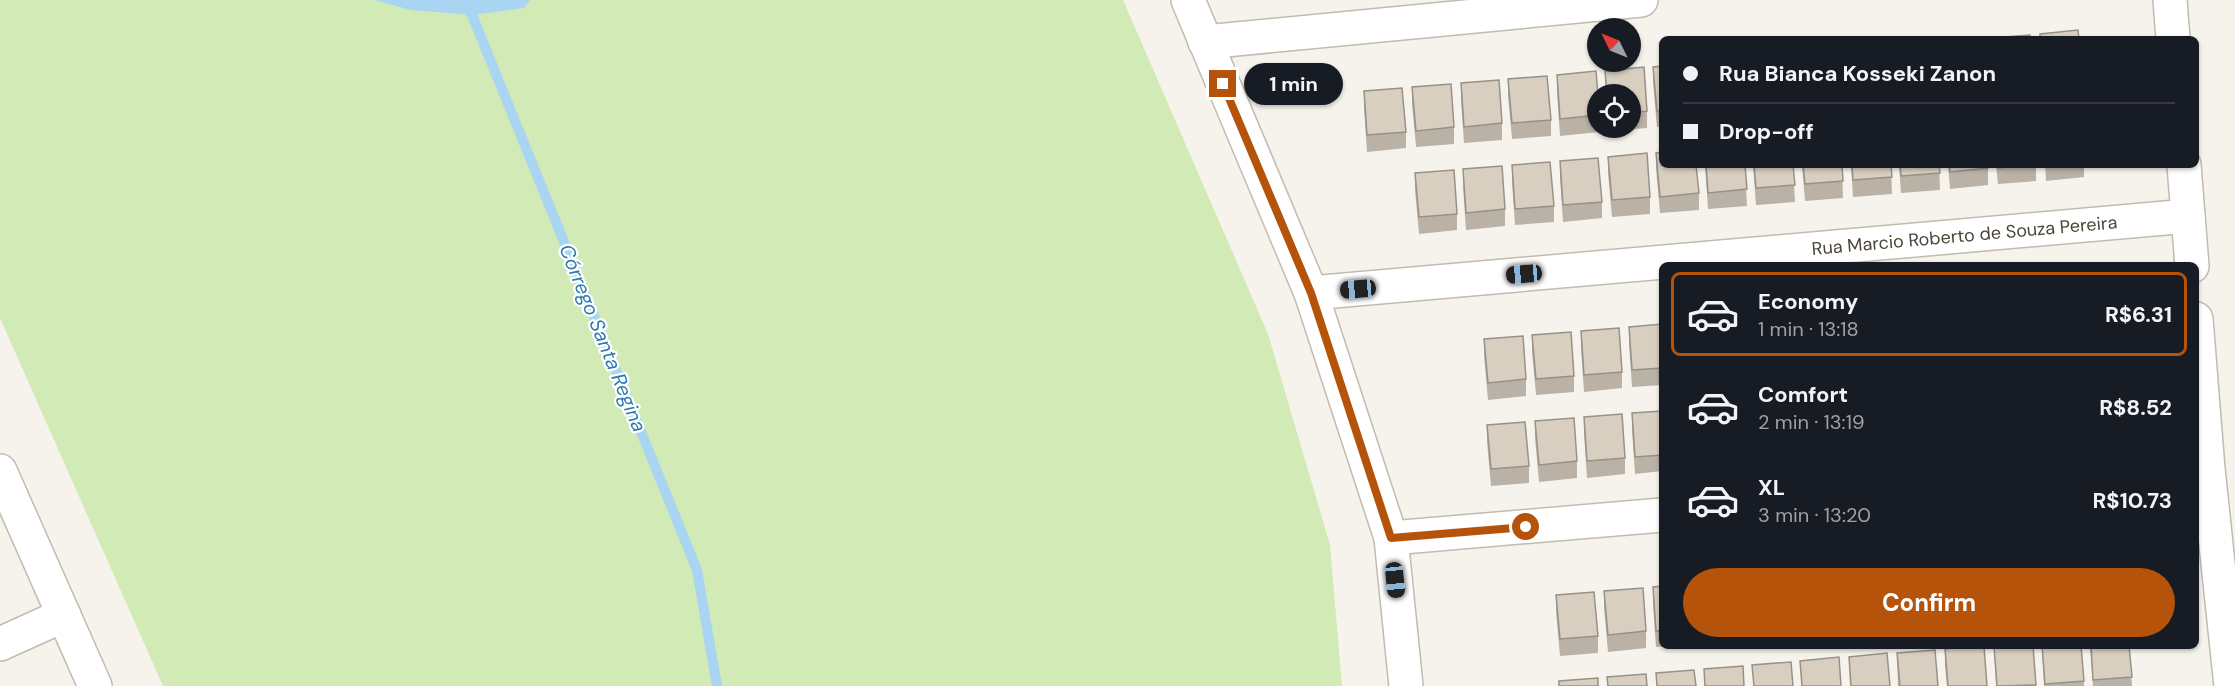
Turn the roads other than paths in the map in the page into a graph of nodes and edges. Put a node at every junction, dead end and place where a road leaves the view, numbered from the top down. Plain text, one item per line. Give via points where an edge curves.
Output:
1 (1188, 0) edge
2 (1641, 0) edge
3 (2170, 0) edge
4 (2173, 36) edge
5 (1205, 42) junction
6 (2184, 168) edge
7 (2188, 216) junction
8 (1659, 262) edge
9 (1664, 262) edge
10 (2192, 262) edge
11 (1311, 293) junction
12 (2199, 394) edge
13 (2202, 470) edge
14 (0, 471) edge
15 (1659, 515) edge
16 (1391, 538) junction
17 (64, 615) junction
18 (0, 644) edge
19 (95, 686) edge
20 (1406, 686) edge
21 (2231, 686) edge

1 - 5 street
2 - 5 street
3 - 4 street
5 - 11 street
6 - 7 street
7 - 9 street, Rua Marcio Roberto de Souza Pereira
7 - 10 street
8 - 11 street, Rua Marcio Roberto de Souza Pereira
11 - 16 street
12 - 13 street
13 - 21 street
14 - 17 street
15 - 16 street
16 - 20 street
17 - 18 street
17 - 19 street

